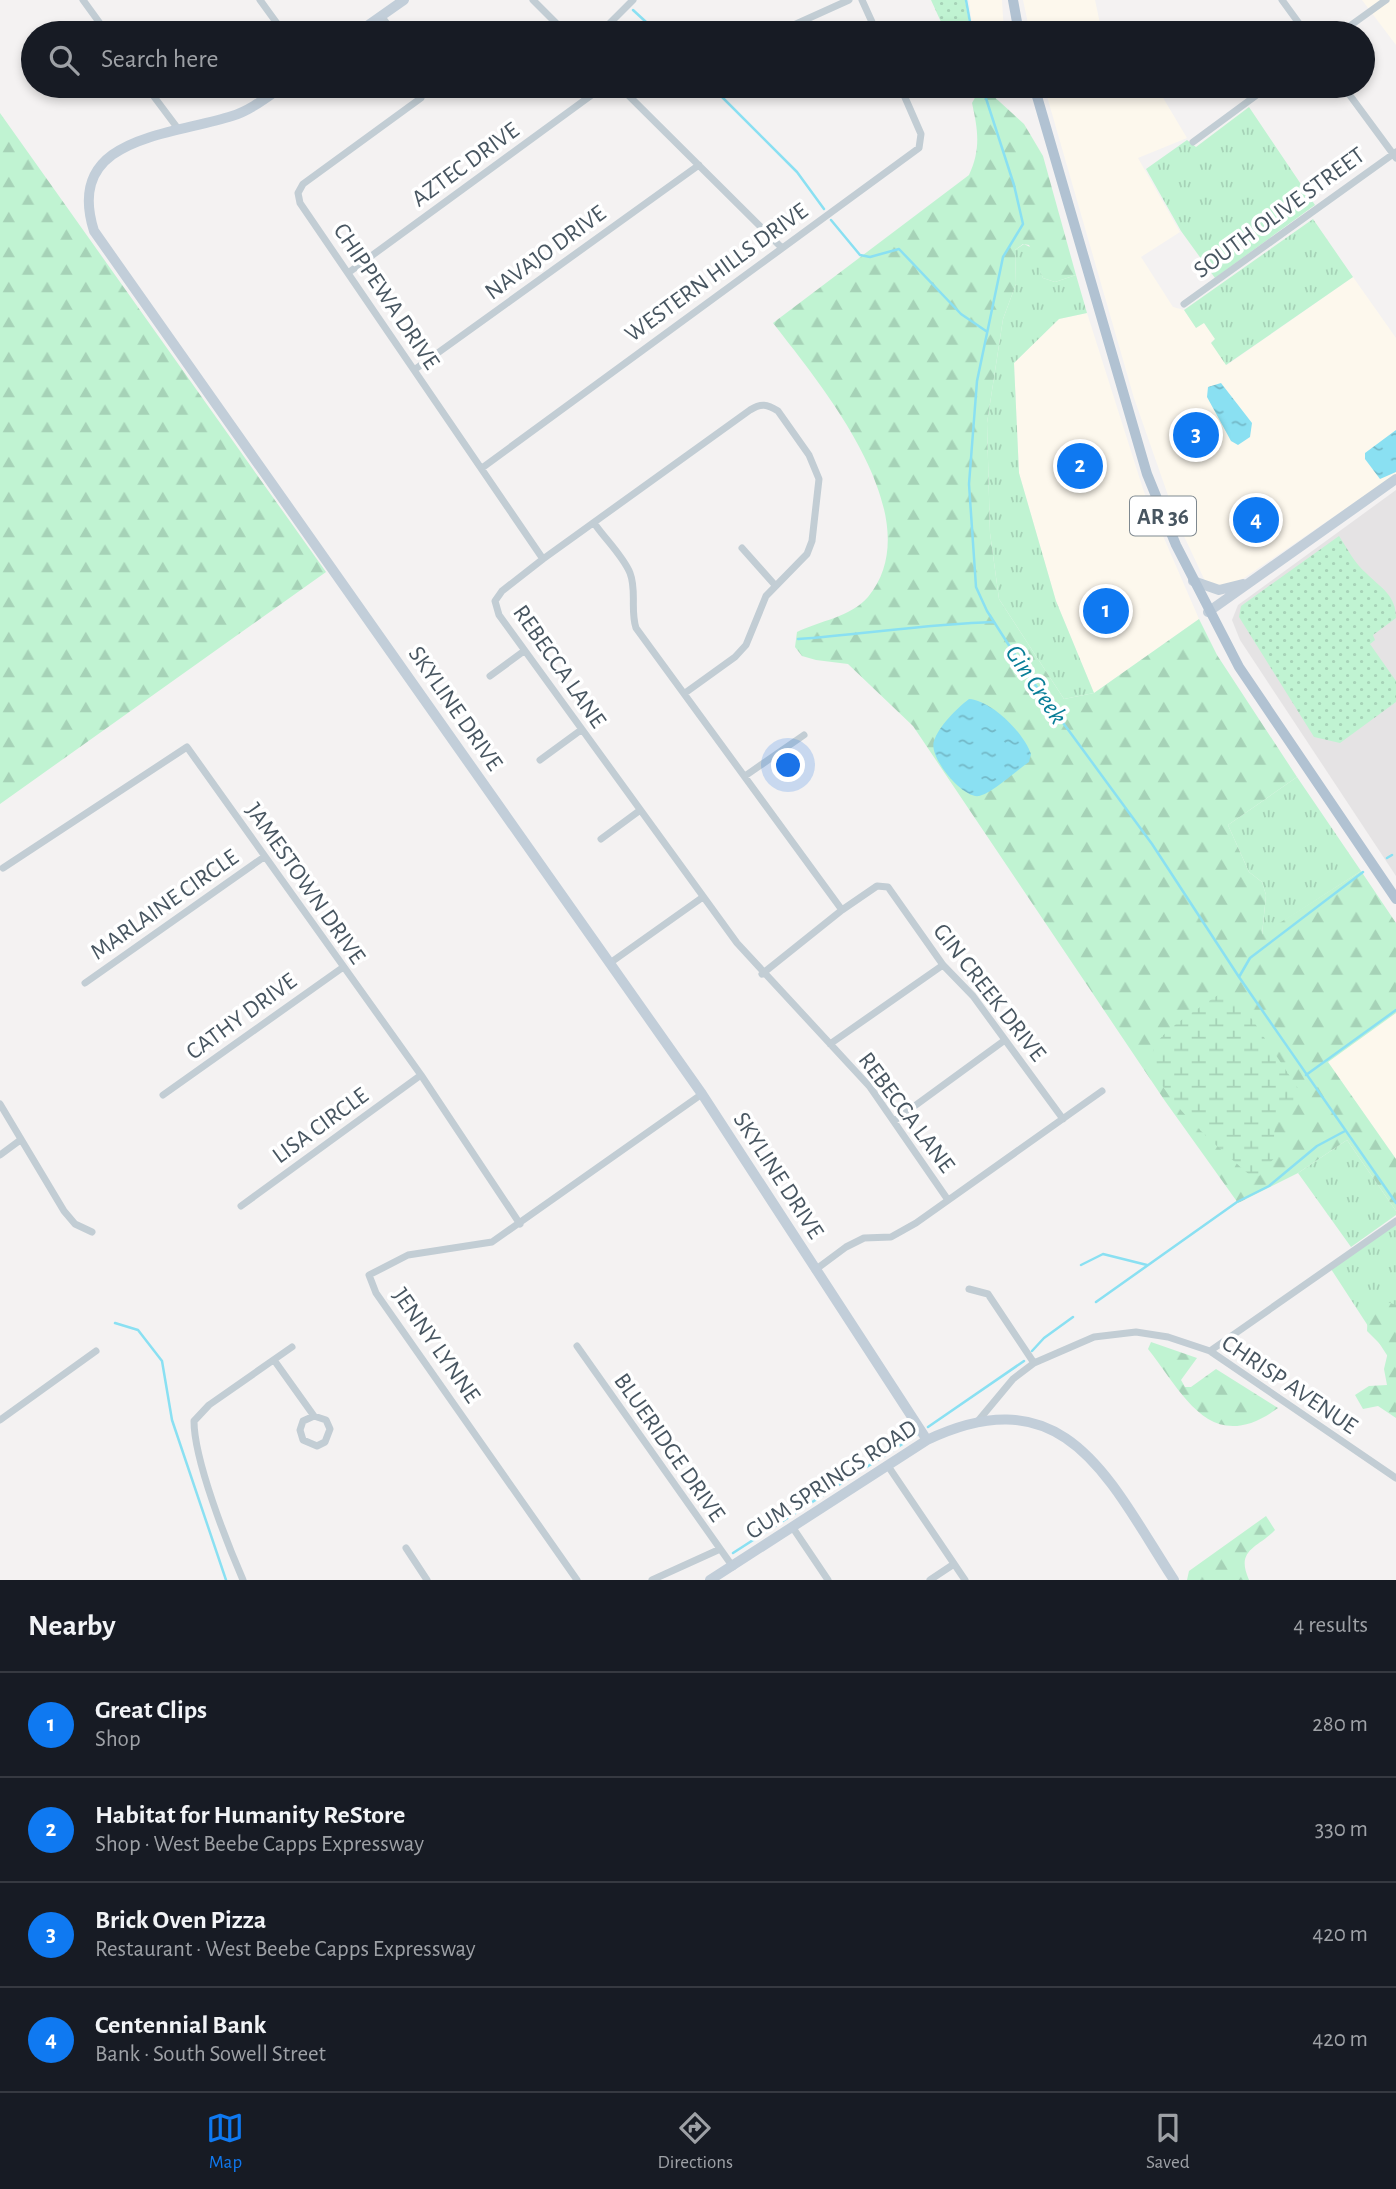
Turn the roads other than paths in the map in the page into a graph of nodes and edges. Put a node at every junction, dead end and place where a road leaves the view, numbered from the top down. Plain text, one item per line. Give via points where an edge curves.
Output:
1 (83, 0) edge
2 (260, 0) edge
3 (404, 0) edge
4 (533, 0) edge
5 (633, 0) edge
6 (849, 0) edge
7 (862, 0) edge
8 (1013, 0) edge
9 (1282, 0) edge
10 (1385, 0) edge
11 (390, 4) edge
12 (381, 16) junction
13 (98, 21) edge
14 (275, 21) edge
15 (374, 21) edge
16 (385, 21) edge
17 (554, 21) edge
18 (612, 21) edge
19 (803, 21) edge
20 (872, 21) edge
21 (1017, 21) edge
22 (1297, 21) edge
23 (1356, 21) edge
24 (155, 98) edge
25 (263, 98) edge
26 (421, 98) edge
27 (588, 98) edge
28 (631, 98) edge
29 (905, 98) edge
30 (1037, 98) edge
31 (1253, 98) edge
32 (1352, 98) edge
33 (179, 130) junction
34 (1193, 142) dead end
35 (1395, 155) edge
36 (699, 166) junction
37 (782, 248) junction
38 (348, 274) junction
39 (1184, 304) dead end
40 (414, 370) junction
41 (482, 468) junction
42 (1396, 480) edge
43 (594, 523) junction
44 (742, 548) dead end
45 (543, 559) junction
46 (1253, 580) junction
47 (1193, 581) junction
48 (774, 584) junction
49 (1208, 612) junction
50 (524, 651) junction
51 (490, 676) dead end
52 (685, 693) junction
53 (581, 730) junction
54 (804, 734) dead end
55 (540, 760) dead end
56 (745, 776) junction
57 (639, 811) junction
58 (601, 839) dead end
59 (264, 857) junction
60 (3, 868) dead end
61 (703, 897) junction
62 (1396, 899) edge
63 (842, 910) junction
64 (611, 963) junction
65 (943, 965) junction
66 (342, 968) junction
67 (762, 974) junction
68 (85, 983) dead end
69 (1005, 1040) junction
70 (830, 1044) junction
71 (421, 1075) junction
72 (1102, 1091) dead end
73 (702, 1094) junction
74 (163, 1095) dead end
75 (0, 1104) edge
76 (1063, 1119) junction
77 (894, 1121) junction
78 (19, 1142) junction
79 (0, 1155) edge
80 (948, 1200) junction
81 (241, 1206) dead end
82 (1396, 1221) edge
83 (520, 1224) junction
84 (92, 1231) dead end
85 (815, 1270) junction
86 (969, 1289) dead end
87 (577, 1346) dead end
88 (292, 1347) dead end
89 (96, 1351) dead end
90 (1210, 1351) junction
91 (274, 1360) junction
92 (1034, 1363) junction
93 (314, 1416) junction
94 (0, 1420) edge
95 (978, 1421) junction
96 (927, 1440) junction
97 (888, 1466) junction
98 (1396, 1478) edge
99 (793, 1528) junction
100 (406, 1548) dead end
101 (718, 1550) junction
102 (954, 1564) junction
103 (733, 1567) junction
104 (243, 1580) edge
105 (427, 1580) edge
106 (577, 1580) edge
107 (652, 1580) edge
108 (710, 1580) edge
109 (828, 1580) edge
110 (930, 1580) edge
111 (964, 1580) edge
112 (1174, 1580) edge

1 - 13 street
2 - 14 street
3 - 11 street
4 - 17 street
5 - 18 street
6 - 19 street
7 - 20 street
8 - 21 main road
9 - 22 street
10 - 23 street
11 - 12 street
12 - 15 street
12 - 16 street
24 - 33 street
25 - 33 street, SKYLINE DRIVE via 233,116
26 - 38 street, CHIPPEWA DRIVE via 303,184 298,193 300,203
27 - 38 street, AZTEC DRIVE
28 - 36 street
29 - 37 street, WESTERN HILLS DRIVE via 921,134 919,148
30 - 47 main road, AR 36 via 1147,474
31 - 34 street
32 - 35 street
33 - 64 street, SKYLINE DRIVE via 138,142 102,163 89,187 88,214 94,231
35 - 39 street, SOUTH OLIVE STREET
36 - 37 street
36 - 40 street, NAVAJO DRIVE
37 - 41 street, WESTERN HILLS DRIVE
38 - 40 street, CHIPPEWA DRIVE
40 - 41 street, CHIPPEWA DRIVE
41 - 45 street, CHIPPEWA DRIVE
42 - 46 street
43 - 45 street, REBECCA LANE
43 - 48 street, REBECCA LANE via 757,406 771,406 809,454 819,479 816,522 807,554
43 - 52 street via 630,572 636,628
44 - 48 street
45 - 50 street, REBECCA LANE via 495,601 499,615
46 - 47 street via 1219,590
46 - 49 street
47 - 49 main road, AR 36
48 - 52 street, REBECCA LANE via 746,645
49 - 62 main road, AR 36 via 1239,667
50 - 51 street
50 - 53 street, REBECCA LANE
52 - 56 street
53 - 55 street
53 - 57 street, REBECCA LANE
54 - 56 street
56 - 63 street
57 - 58 street
57 - 61 street, REBECCA LANE
59 - 60 street, JAMESTOWN DRIVE via 187,747
59 - 66 street, JAMESTOWN DRIVE
59 - 68 street, MARLAINE CIRCLE
61 - 64 street
61 - 67 street, REBECCA LANE
63 - 65 street, GIN CREEK DRIVE via 877,886 888,887
63 - 67 street
64 - 73 street, SKYLINE DRIVE
65 - 69 street, GIN CREEK DRIVE
65 - 70 street
66 - 71 street, JAMESTOWN DRIVE
66 - 74 street, CATHY DRIVE
67 - 70 street, REBECCA LANE
69 - 76 street, GIN CREEK DRIVE
69 - 77 street
70 - 77 street, REBECCA LANE
71 - 81 street, LISA CIRCLE
71 - 83 street, JAMESTOWN DRIVE
72 - 76 street
73 - 83 street, JENNY LYNNE
73 - 85 street, SKYLINE DRIVE
75 - 78 street
76 - 80 street
77 - 80 street, REBECCA LANE
78 - 79 street
78 - 84 street via 64,1211 75,1224
80 - 85 street via 891,1237 864,1238 845,1247
82 - 90 street
83 - 106 street, JENNY LYNNE via 492,1242 408,1255 369,1275 376,1293
85 - 96 street, SKYLINE DRIVE
86 - 92 street via 988,1294
87 - 101 street, BLUERIDGE DRIVE
88 - 91 street
89 - 94 street
90 - 92 street, CHRISP AVENUE via 1136,1332 1094,1337
90 - 98 street, CHRISP AVENUE
91 - 93 street
91 - 104 street via 209,1405 194,1421 221,1522
92 - 95 street, CHRISP AVENUE via 1013,1379
93 - 93 street via 303,1421 300,1430 303,1440 317,1446 325,1442 330,1429 326,1420
95 - 96 street, GUM SPRINGS ROAD
95 - 112 street, GUM SPRINGS ROAD via 999,1418 1034,1423 1080,1448 1105,1474
96 - 97 street, GUM SPRINGS ROAD
97 - 99 street, GUM SPRINGS ROAD
97 - 102 street
99 - 103 street, GUM SPRINGS ROAD
99 - 109 street
100 - 105 street
101 - 103 street, BLUERIDGE DRIVE
101 - 107 street
102 - 110 street
102 - 111 street
103 - 108 street, GUM SPRINGS ROAD

